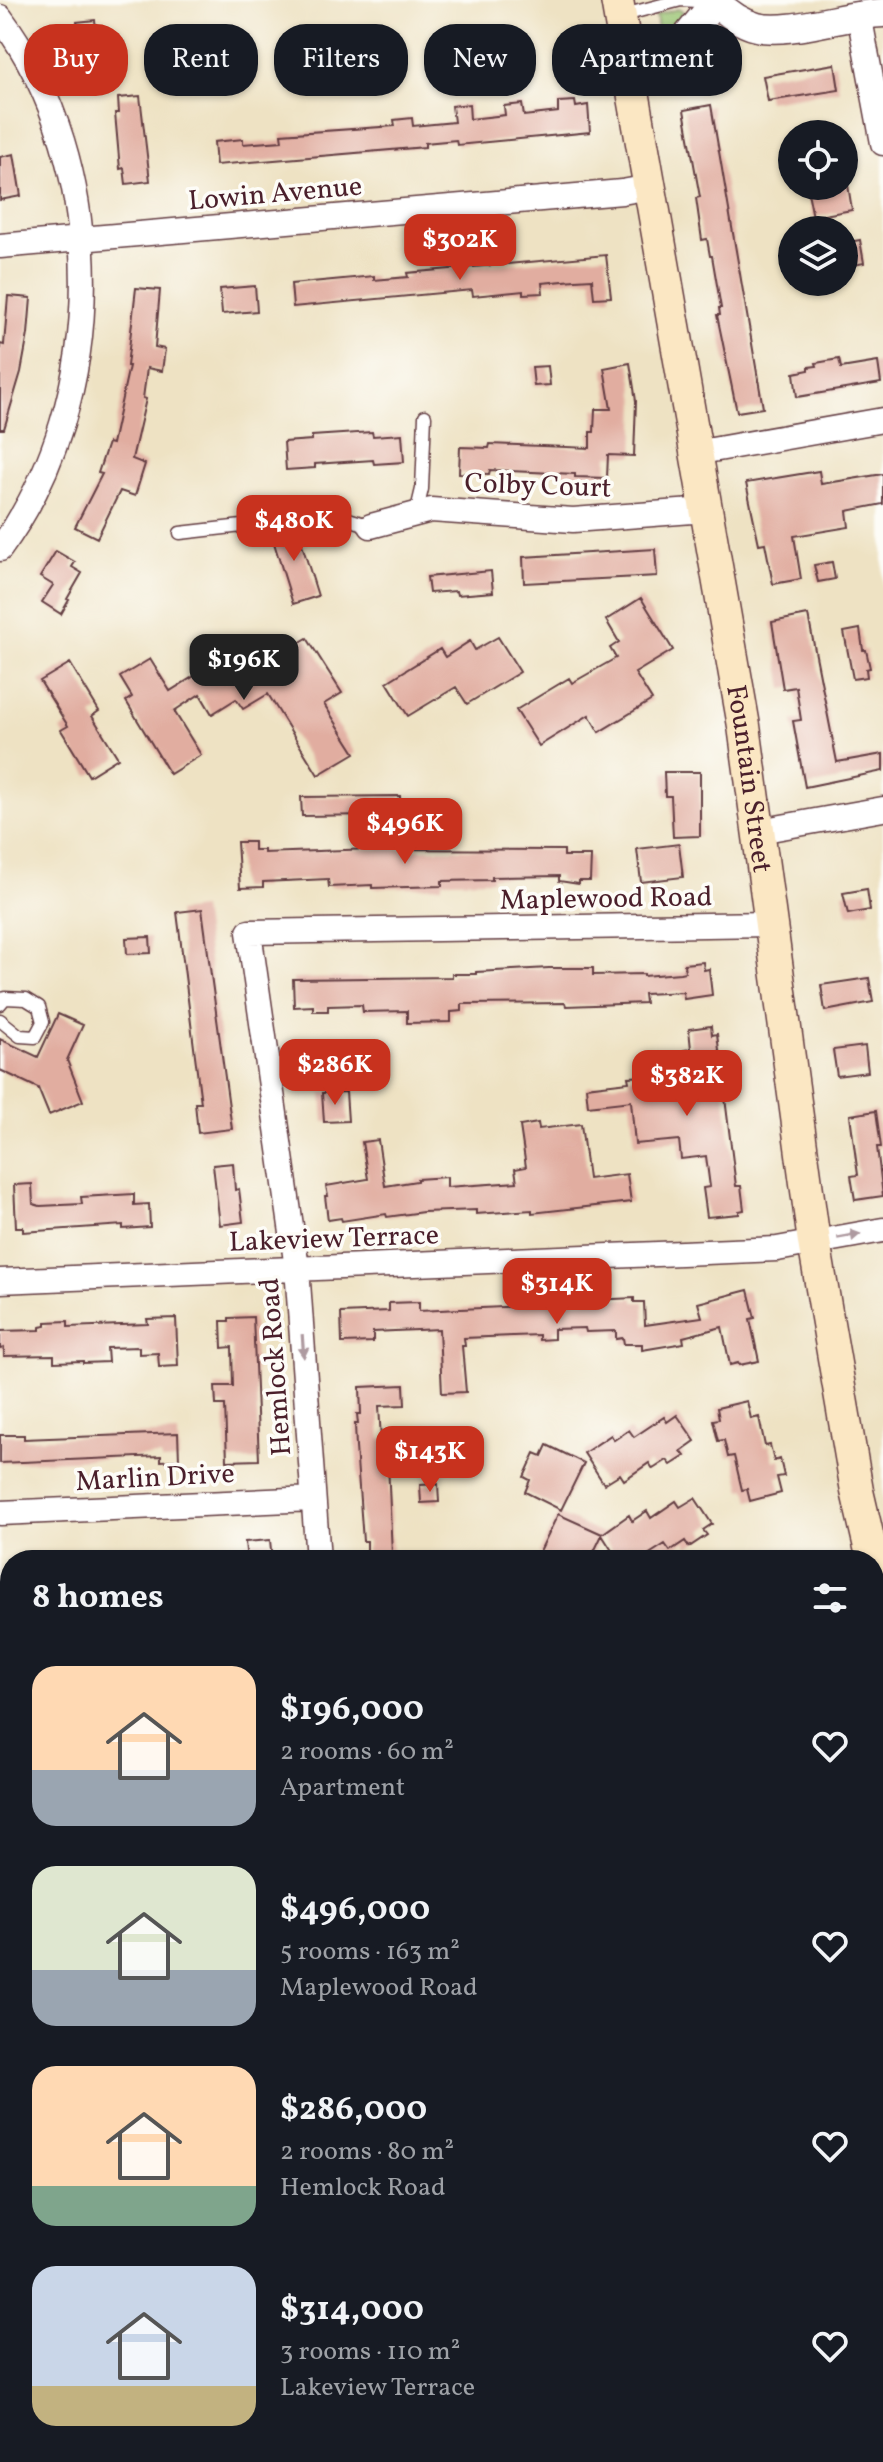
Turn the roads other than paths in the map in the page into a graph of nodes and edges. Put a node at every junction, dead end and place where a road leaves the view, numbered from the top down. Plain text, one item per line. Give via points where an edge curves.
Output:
1 (715, 1) edge
2 (619, 8) edge
3 (871, 14) edge
4 (0, 17) edge
5 (697, 24) edge
6 (634, 96) edge
7 (883, 143) edge
8 (650, 187) junction
9 (81, 240) junction
10 (0, 246) edge
11 (425, 416) dead end
12 (883, 420) edge
13 (695, 453) junction
14 (706, 510) junction
15 (416, 514) junction
16 (371, 526) joint
17 (180, 533) dead end
18 (0, 549) edge
19 (883, 809) edge
20 (759, 831) junction
21 (771, 924) junction
22 (249, 932) joint
23 (0, 1004) edge
24 (0, 1020) edge
25 (883, 1230) edge
26 (814, 1242) junction
27 (297, 1268) junction
28 (0, 1281) edge
29 (313, 1499) junction
30 (0, 1513) edge
31 (317, 1550) edge
32 (871, 1550) edge

1 - 2 lane
1 - 3 street via 762,28
1 - 5 street
3 - 7 street
4 - 9 street via 55,117 67,152
6 - 8 main road, Fountain Street
8 - 9 street, Lowin Avenue
8 - 13 main road, Fountain Street
9 - 10 street, Lowin Avenue
9 - 18 street via 79,341 63,418 48,464
11 - 15 lane
12 - 13 street
13 - 14 main road, Fountain Street
14 - 15 street, Colby Court via 573,520 431,510
14 - 20 main road, Fountain Street
15 - 16 street, Colby Court
16 - 17 lane via 319,510
19 - 20 street
20 - 21 main road, Fountain Street
21 - 22 street, Maplewood Road
21 - 26 main road, Fountain Street
22 - 27 street, Hemlock Road
23 - 24 lane via 5,998 26,999 39,1007 43,1022 35,1037 20,1036
26 -> 25 street, Lakeview Terrace
26 - 27 street, Lakeview Terrace via 777,1249
26 - 32 main road, Fountain Street
27 - 28 street, Lakeview Terrace
27 -> 29 street, Hemlock Road
29 - 30 street, Marlin Drive
29 - 31 street, Hemlock Road

